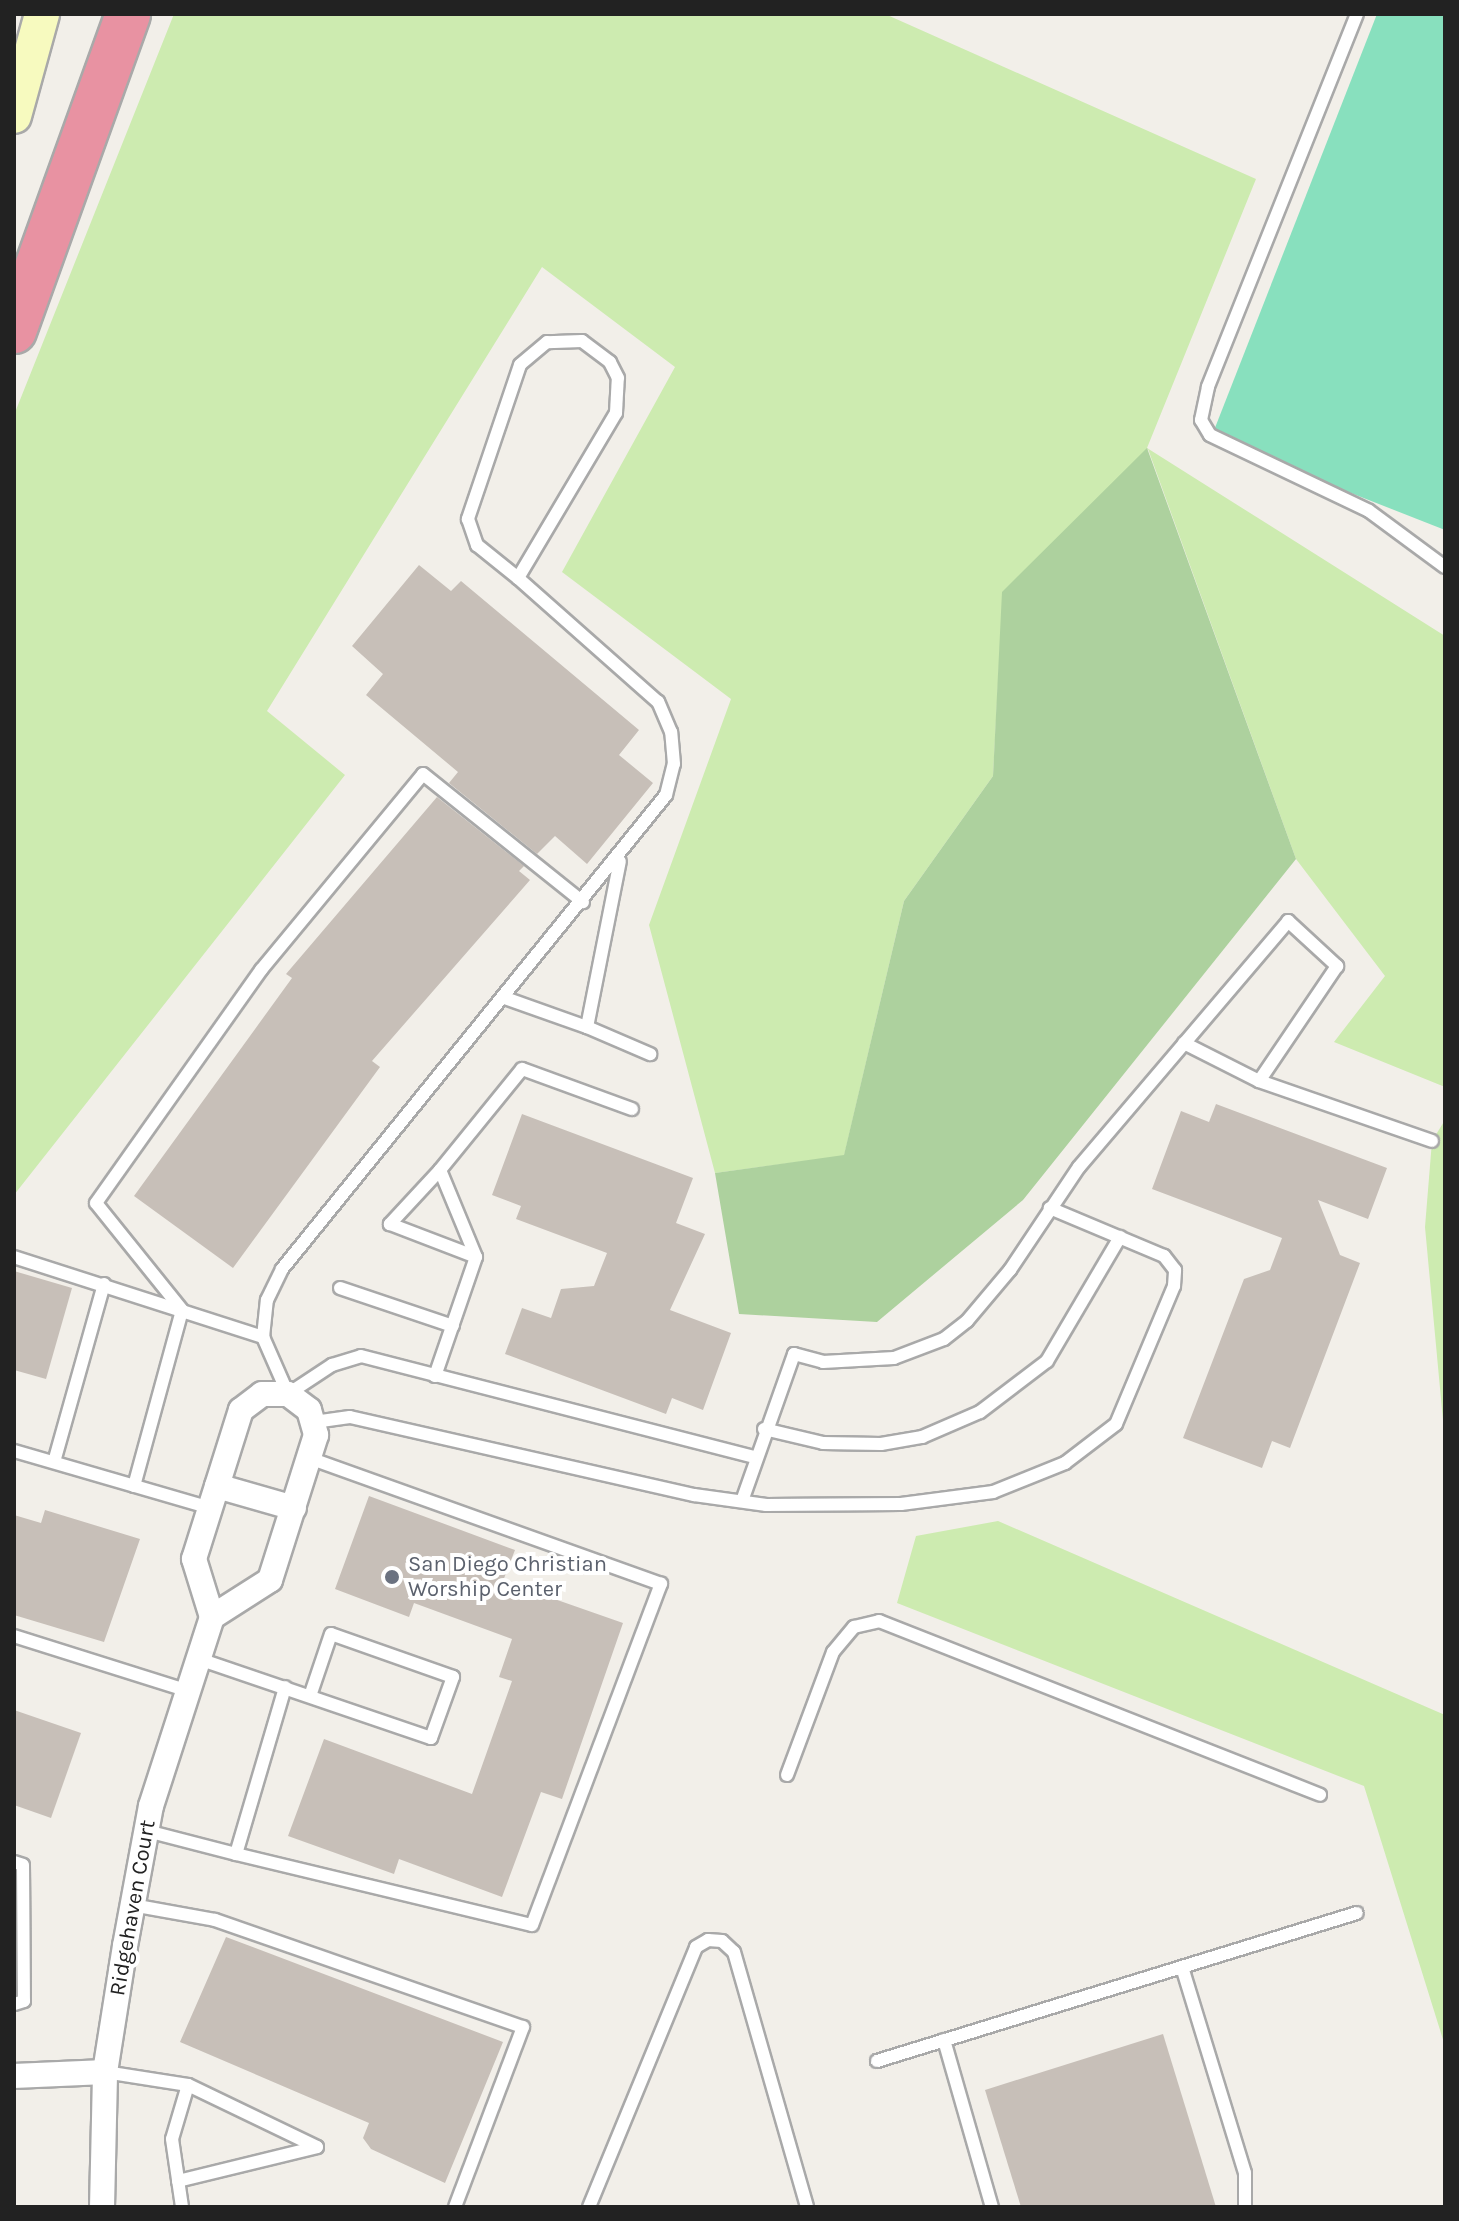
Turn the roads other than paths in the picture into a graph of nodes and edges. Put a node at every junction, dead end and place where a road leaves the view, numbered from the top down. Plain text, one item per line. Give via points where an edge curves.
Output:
1 (42, 14) edge
2 (128, 14) edge
3 (1357, 14) edge
4 (14, 116) edge
5 (14, 331) edge
6 (1445, 567) edge
7 (518, 578) junction
8 (620, 859) junction
9 (583, 902) junction
10 (505, 998) junction
11 (587, 1027) junction
12 (1184, 1043) junction
13 (650, 1054) dead end
14 (1259, 1081) junction
15 (632, 1109) dead end
16 (1432, 1141) dead end
17 (440, 1170) junction
18 (1050, 1208) junction
19 (1120, 1237) junction
20 (14, 1257) edge
21 (476, 1257) junction
22 (104, 1284) junction
23 (340, 1288) dead end
24 (182, 1310) junction
25 (453, 1326) junction
26 (263, 1337) junction
27 (435, 1376) junction
28 (288, 1394) junction
29 (314, 1422) junction
30 (764, 1429) junction
31 (14, 1451) edge
32 (753, 1457) junction
33 (309, 1458) junction
34 (54, 1462) junction
35 (134, 1486) junction
36 (213, 1497) junction
37 (742, 1501) junction
38 (294, 1508) junction
39 (212, 1617) junction
40 (14, 1636) edge
41 (199, 1659) junction
42 (285, 1687) junction
43 (188, 1691) junction
44 (310, 1696) junction
45 (787, 1775) dead end
46 (1320, 1795) dead end
47 (147, 1831) junction
48 (236, 1854) junction
49 (14, 1862) edge
50 (132, 1905) junction
51 (1357, 1913) dead end
52 (1182, 1967) junction
53 (14, 2004) edge
54 (944, 2040) junction
55 (877, 2061) dead end
56 (105, 2072) junction
57 (14, 2076) edge
58 (188, 2085) junction
59 (178, 2181) junction
60 (102, 2207) edge
61 (182, 2207) edge
62 (455, 2207) edge
63 (589, 2207) edge
64 (807, 2207) edge
65 (992, 2207) edge
66 (1245, 2207) edge

1 - 4 main road
2 - 5 highway
3 - 6 lane via 1208,387 1201,420 1210,435 1369,511
7 - 7 lane via 616,413 618,378 604,355 582,341 547,342 520,365 468,519 477,545
7 - 8 lane via 658,702 671,732 674,764 666,795
8 - 9 lane
8 - 11 lane
9 - 10 lane
9 - 24 lane via 423,774 261,970 96,1203
10 - 11 lane
10 - 26 lane via 282,1269 267,1300
11 - 13 lane
12 - 14 lane
12 - 14 lane via 1288,921 1337,966
12 - 18 lane
14 - 16 lane
15 - 17 lane via 522,1069
17 - 21 lane
17 - 21 lane via 390,1224
18 - 19 lane
18 - 30 lane via 990,1296 944,1339 872,1362 823,1362 794,1354
19 - 30 lane via 1047,1361 980,1412 922,1437 881,1444 823,1443
19 - 37 lane via 1164,1256 1175,1270 1174,1286 1128,1404 1090,1448 1031,1480 993,1492 859,1506
20 - 22 lane
21 - 25 lane
22 - 24 lane
22 - 34 lane
23 - 25 lane
24 - 26 lane
24 - 35 lane
25 - 27 lane
26 - 28 lane
27 - 28 lane via 361,1356 332,1365
27 - 32 lane
28 - 29 street
28 - 36 street via 262,1394 241,1410
29 - 33 street
29 - 37 lane via 350,1417
30 - 32 lane
31 - 34 lane
32 - 37 lane
33 - 38 street
33 - 48 lane via 661,1584 532,1925
34 - 35 lane
35 - 36 lane
36 - 38 street
36 - 39 street via 194,1559
38 - 39 street via 270,1580
39 - 41 street, Ridgehaven Court
40 - 43 lane
41 - 42 lane
41 - 43 street, Ridgehaven Court
42 - 44 lane
42 - 48 lane
43 - 47 street, Ridgehaven Court
44 - 44 lane via 431,1738 453,1677 331,1634
45 - 46 lane via 833,1652 854,1627 879,1621
47 - 48 lane
47 - 50 street, Ridgehaven Court
49 - 53 lane via 23,1865 24,2001
50 - 56 street, Ridgehaven Court
50 - 62 lane via 215,1920 523,2027
51 - 52 lane
52 - 54 lane
52 - 66 lane via 1245,2173
54 - 55 lane
54 - 65 lane
56 - 57 street
56 - 58 lane
56 - 60 street, Ridgehaven Court
58 - 59 lane via 172,2139
58 - 59 lane via 317,2147
59 - 61 lane
63 - 64 lane via 696,1947 708,1940 722,1941 734,1952

